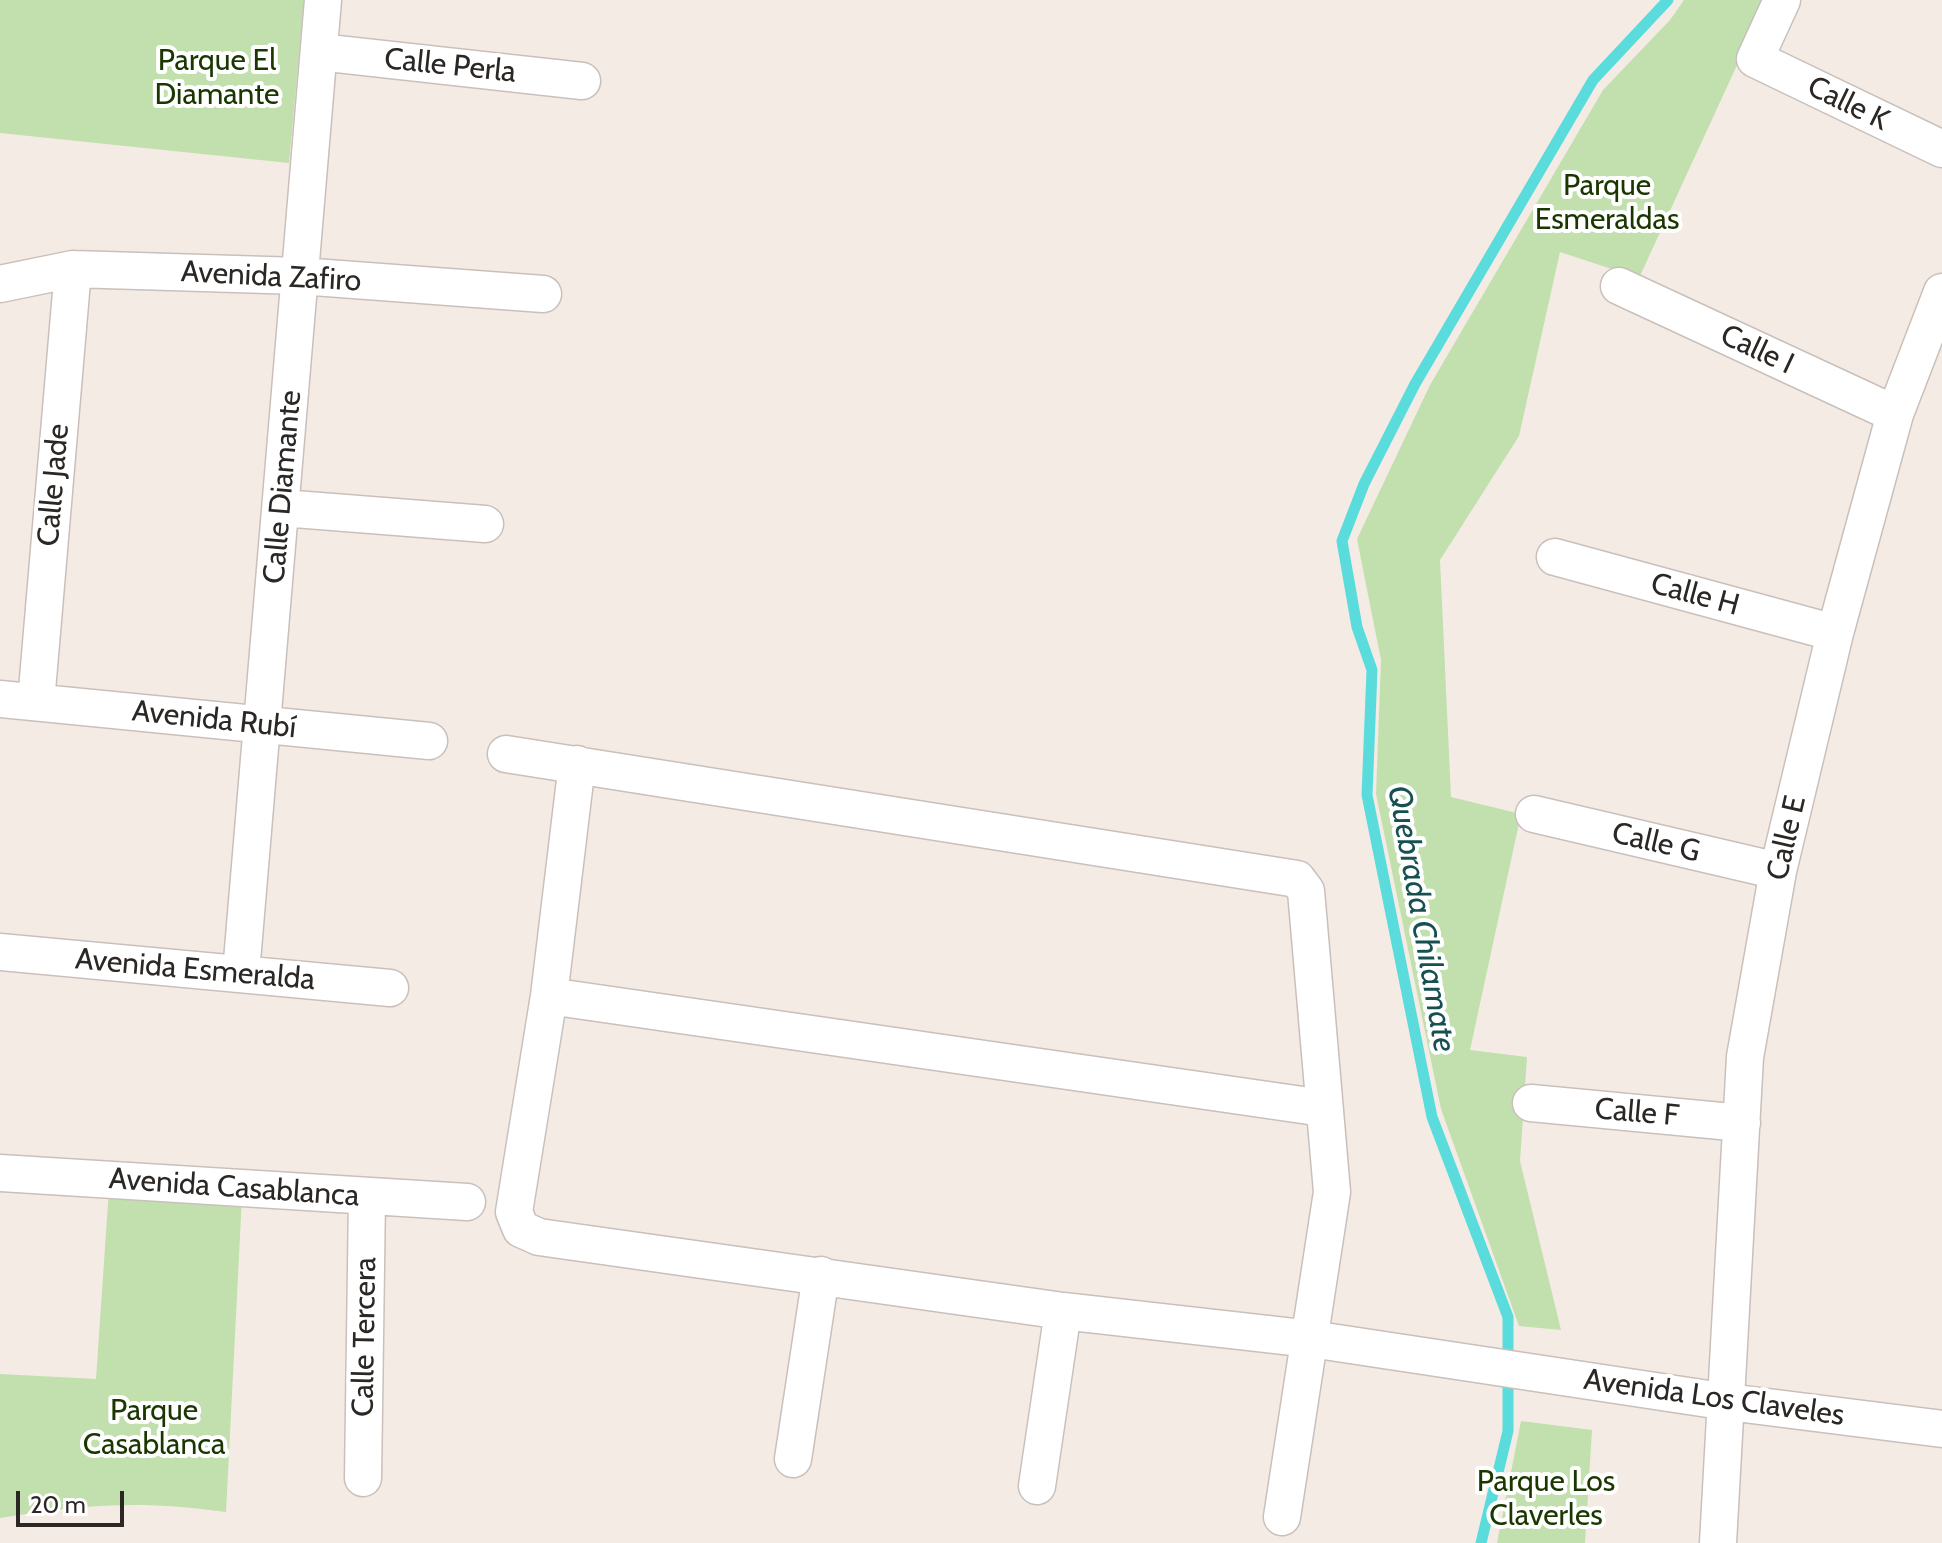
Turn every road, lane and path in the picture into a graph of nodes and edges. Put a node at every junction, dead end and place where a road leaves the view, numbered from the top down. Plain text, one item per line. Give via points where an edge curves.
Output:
1 (323, 0) edge
2 (1782, 0) edge
3 (319, 52) junction
4 (582, 81) dead end
5 (1942, 149) edge
6 (73, 269) junction
7 (300, 276) junction
8 (0, 284) edge
9 (1619, 286) dead end
10 (1942, 292) edge
11 (543, 294) dead end
12 (1895, 414) junction
13 (282, 508) junction
14 (485, 524) dead end
15 (1555, 557) dead end
16 (1835, 633) junction
17 (0, 699) edge
18 (36, 702) junction
19 (262, 725) junction
20 (429, 741) dead end
21 (506, 754) dead end
22 (577, 764) junction
23 (1534, 814) dead end
24 (1778, 871) junction
25 (0, 952) edge
26 (241, 973) junction
27 (390, 988) dead end
28 (549, 996) junction
29 (1531, 1103) dead end
30 (1323, 1108) junction
31 (1742, 1123) junction
32 (0, 1173) edge
33 (367, 1196) junction
34 (467, 1202) dead end
35 (821, 1275) junction
36 (1063, 1311) junction
37 (1311, 1339) junction
38 (1728, 1402) junction
39 (1942, 1429) edge
40 (793, 1459) dead end
41 (363, 1478) dead end
42 (1037, 1486) dead end
43 (1282, 1517) dead end
44 (1718, 1543) edge

1 - 3 street, Calle Diamante
2 - 5 street, Calle K via 1755,59
3 - 4 street, Calle Perla
3 - 7 street, Calle Diamante
6 - 7 street, Avenida Zafiro
6 - 8 street, Avenida Zafiro
6 - 18 street, Calle Jade
7 - 11 street, Avenida Zafiro
7 - 13 street, Calle Diamante
9 - 12 street, Calle I
10 - 12 street, Calle E
12 - 16 street, Calle E
13 - 14 street
13 - 19 street, Calle Diamante
15 - 16 street, Calle H
16 - 24 street, Calle E
17 - 18 street, Avenida Rubí
18 - 19 street, Avenida Rubí
19 - 20 street, Avenida Rubí
19 - 26 street, Calle Diamante
21 - 22 street
22 - 28 street
22 - 30 street via 1297,879 1306,891
23 - 24 street, Calle G
24 - 31 street, Calle E via 1745,1057
25 - 26 street, Avenida Esmeralda
26 - 27 street, Avenida Esmeralda
28 - 30 street
28 - 35 street, Avenida Los Claveles via 514,1212 521,1229 539,1237
29 - 31 street, Calle F
30 - 37 street via 1332,1192
31 - 38 street, Calle E
32 - 33 street, Avenida Casablanca
33 - 34 street, Avenida Casablanca
33 - 41 street, Calle Tercera
35 - 36 street, Avenida Los Claveles
35 - 40 street
36 - 37 street, Avenida Los Claveles
36 - 42 street
37 - 38 street, Avenida Los Claveles
37 - 43 street
38 - 39 street, Avenida Los Claveles
38 - 44 street, Calle E

